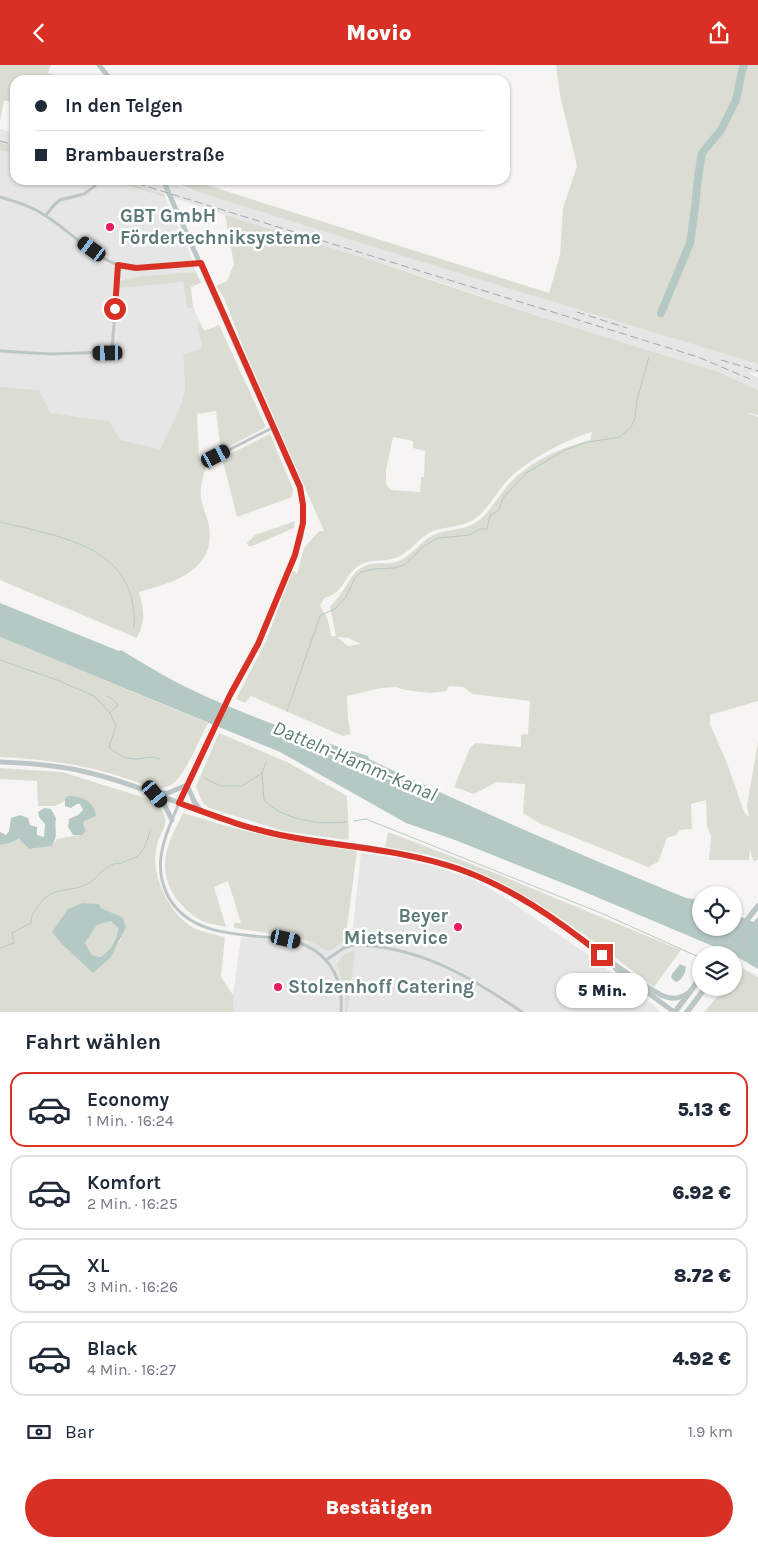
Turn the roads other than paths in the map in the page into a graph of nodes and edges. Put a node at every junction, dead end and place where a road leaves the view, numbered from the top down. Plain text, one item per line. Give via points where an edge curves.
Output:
1 (165, 185) edge
2 (95, 186) dead end
3 (0, 197) edge
4 (46, 215) junction
5 (201, 263) junction
6 (118, 265) junction
7 (0, 351) edge
8 (273, 427) junction
9 (209, 468) dead end
10 (0, 762) edge
11 (187, 785) junction
12 (155, 794) junction
13 (179, 803) junction
14 (201, 811) junction
15 (172, 821) junction
16 (758, 907) edge
17 (758, 921) edge
18 (725, 946) edge
19 (737, 946) edge
20 (326, 960) junction
21 (612, 963) junction
22 (692, 989) edge
23 (690, 992) junction
24 (696, 996) edge
25 (668, 999) junction
26 (680, 1011) edge
27 (340, 1012) edge
28 (522, 1012) edge

1 - 5 main road
2 - 4 street via 84,194 60,201
3 - 4 street
4 - 6 street
5 - 6 street via 136,268
5 - 8 main road
6 - 7 street via 110,351 52,354
8 - 9 street via 216,456
8 - 11 main road via 301,491 302,530 258,644
10 - 12 main road via 81,771
11 - 12 main road via 168,793
11 - 13 main road
11 - 14 main road
12 - 13 main road
12 - 15 main road
13 - 14 main road
13 - 15 street
14 - 21 main road via 280,835 403,854 460,869 534,905
15 - 20 street via 161,857 160,873 167,895 183,915 215,930 298,942 314,949
16 - 18 main road
17 - 19 main road
20 - 27 street via 338,981
20 - 28 street via 352,945 423,957 456,971
21 - 25 main road
21 - 26 main road via 616,969
22 - 23 main road
23 - 25 main road
23 - 26 main road
24 - 26 main road
25 - 26 main road

